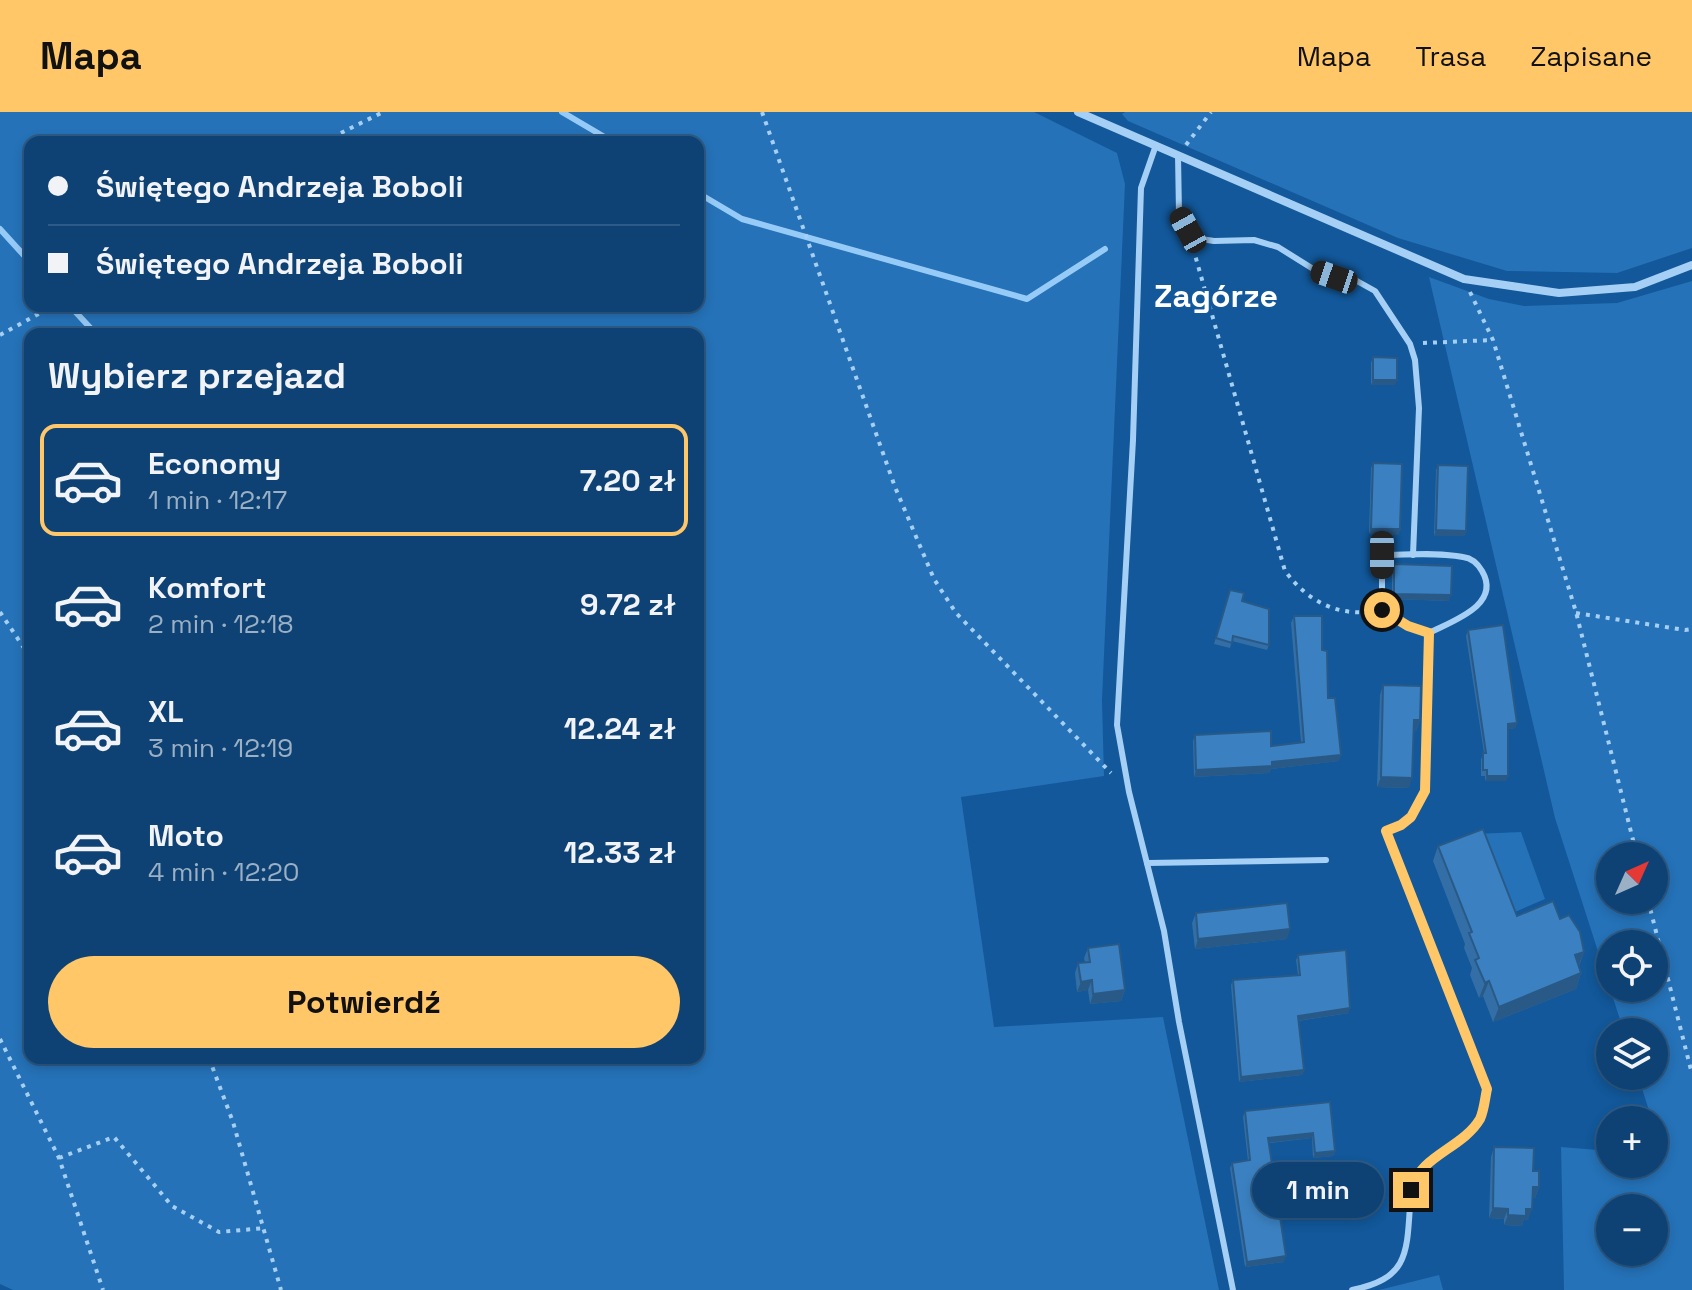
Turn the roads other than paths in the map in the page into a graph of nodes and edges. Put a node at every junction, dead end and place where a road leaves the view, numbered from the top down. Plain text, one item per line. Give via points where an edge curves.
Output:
1 (1078, 112) edge
2 (1156, 145) junction
3 (1178, 155) junction
4 (1692, 265) edge
5 (1413, 555) junction
6 (1429, 633) junction
7 (1326, 860) dead end
8 (1147, 863) junction
9 (1233, 1290) edge
10 (1352, 1290) edge

1 - 2 street
2 - 3 street
2 - 8 lane via 1141,188 1117,725
3 - 4 street via 1464,279 1559,293 1635,287
3 - 5 lane via 1179,214 1188,230 1201,239 1254,240 1278,247 1318,272 1357,281 1375,291 1410,344 1419,408
5 - 6 lane via 1382,555 1382,610
5 - 6 lane via 1465,557 1480,567 1486,584 1483,599 1472,611
6 - 10 lane via 1425,791 1411,817 1386,831 1487,1089 1480,1118 1414,1178 1407,1248 1400,1264 1390,1277
7 - 8 lane
8 - 9 lane

